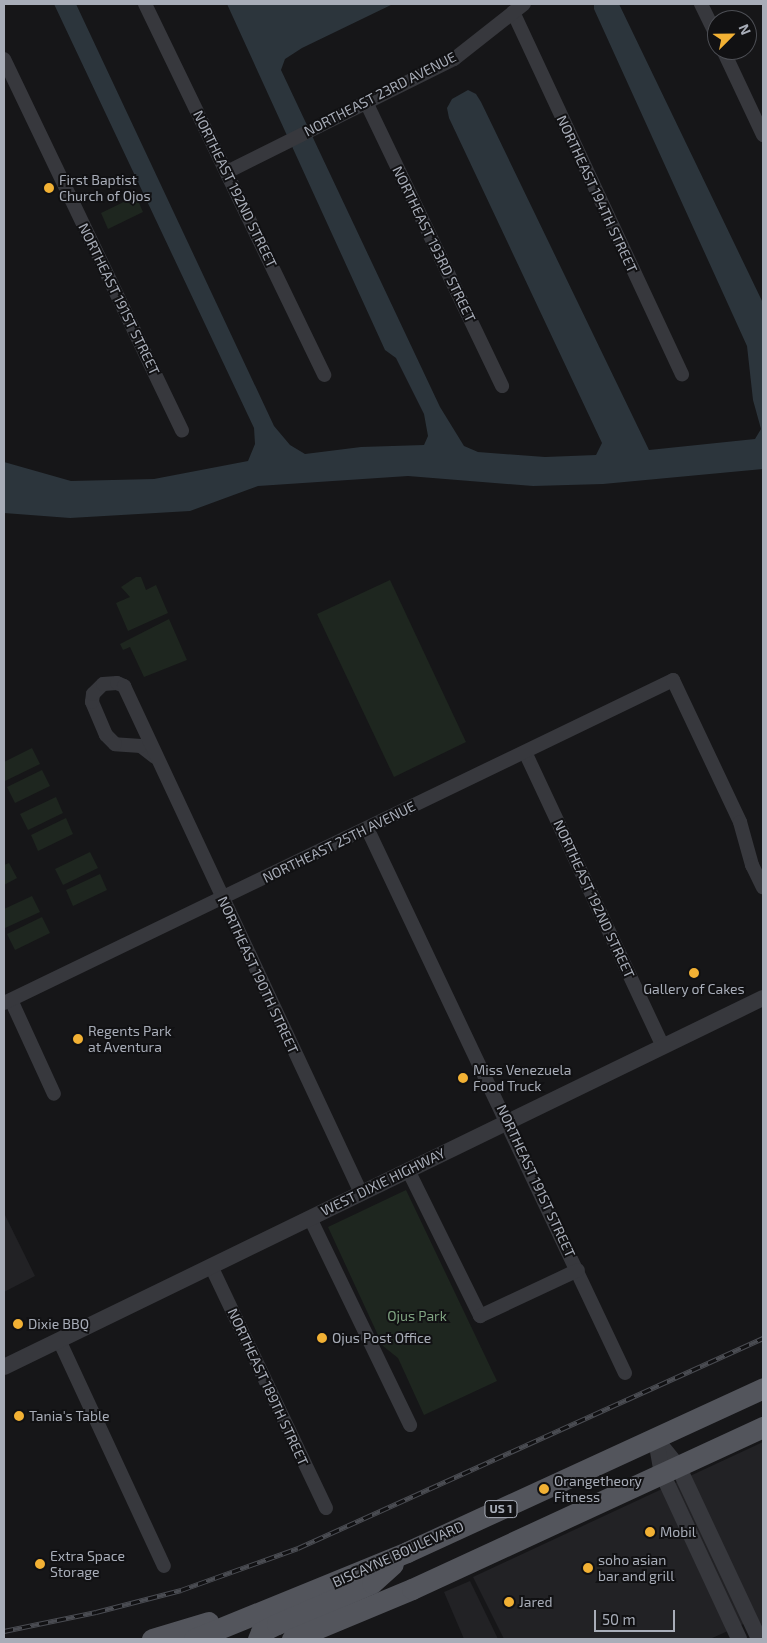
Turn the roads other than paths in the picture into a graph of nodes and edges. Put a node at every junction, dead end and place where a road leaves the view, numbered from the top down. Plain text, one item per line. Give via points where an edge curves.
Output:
1 (145, 4) edge
2 (524, 4) edge
3 (701, 4) edge
4 (513, 12) junction
5 (707, 16) edge
6 (4, 59) edge
7 (728, 60) edge
8 (366, 102) junction
9 (763, 135) edge
10 (227, 172) junction
11 (324, 375) dead end
12 (682, 375) dead end
13 (502, 386) dead end
14 (182, 431) dead end
15 (525, 752) junction
16 (155, 757) junction
17 (367, 828) junction
18 (763, 888) edge
19 (222, 898) junction
20 (763, 998) edge
21 (7, 1001) edge
22 (663, 1046) junction
23 (54, 1094) dead end
24 (508, 1121) junction
25 (408, 1170) junction
26 (361, 1193) junction
27 (310, 1218) junction
28 (211, 1266) junction
29 (578, 1270) junction
30 (58, 1340) junction
31 (4, 1367) edge
32 (625, 1373) dead end
33 (763, 1388) edge
34 (410, 1425) dead end
35 (763, 1427) edge
36 (655, 1438) junction
37 (670, 1470) junction
38 (326, 1508) dead end
39 (406, 1552) junction
40 (164, 1566) dead end
41 (273, 1608) junction
42 (152, 1639) edge
43 (194, 1639) edge
44 (258, 1639) edge
45 (292, 1639) edge
46 (739, 1639) edge
47 (759, 1639) edge

1 - 10 street, NORTHEAST 192ND STREET
2 - 4 street, NORTHEAST 23RD AVENUE
3 - 5 street
4 - 8 street, NORTHEAST 23RD AVENUE via 454,59
4 - 12 street, NORTHEAST 194TH STREET
6 - 14 street, NORTHEAST 191ST STREET
7 - 9 street
8 - 10 street, NORTHEAST 23RD AVENUE
8 - 13 street, NORTHEAST 193RD STREET
10 - 11 street, NORTHEAST 192ND STREET
15 - 17 street, NORTHEAST 25TH AVENUE
15 - 18 street, NORTHEAST 25TH AVENUE via 674,680 740,822 752,865
15 - 22 street, NORTHEAST 192ND STREET
16 - 16 street, NORTHEAST 190TH STREET via 124,686 103,684 93,694 92,702 106,735 115,744 141,746
16 - 19 street, NORTHEAST 190TH STREET
17 - 19 street, NORTHEAST 25TH AVENUE
17 - 24 street, NORTHEAST 191ST STREET
19 - 21 street, NORTHEAST 25TH AVENUE
19 - 26 street, NORTHEAST 190TH STREET
20 - 22 street, WEST DIXIE HIGHWAY
21 - 23 street
22 - 24 street, WEST DIXIE HIGHWAY
24 - 25 street, WEST DIXIE HIGHWAY
24 - 29 street, NORTHEAST 191ST STREET
25 - 26 street, WEST DIXIE HIGHWAY
25 - 29 street via 480,1316
26 - 27 street, WEST DIXIE HIGHWAY
27 - 28 street, WEST DIXIE HIGHWAY
27 - 34 street
28 - 30 street, WEST DIXIE HIGHWAY
28 - 38 street, NORTHEAST 189TH STREET
29 - 32 street, NORTHEAST 191ST STREET
30 - 31 street, WEST DIXIE HIGHWAY
30 - 40 street
33 - 36 main road, BISCAYNE BOULEVARD / US 1
35 - 37 main road, US 1
36 - 37 street
36 - 39 main road, BISCAYNE BOULEVARD / US 1
37 - 45 main road, US 1 via 412,1589
37 - 46 street
37 - 47 street
39 - 41 main road, BISCAYNE BOULEVARD / US 1
39 - 44 main road via 372,1583 277,1624 261,1632
41 - 42 main road via 223,1618
41 - 43 main road, BISCAYNE BOULEVARD / US 1

